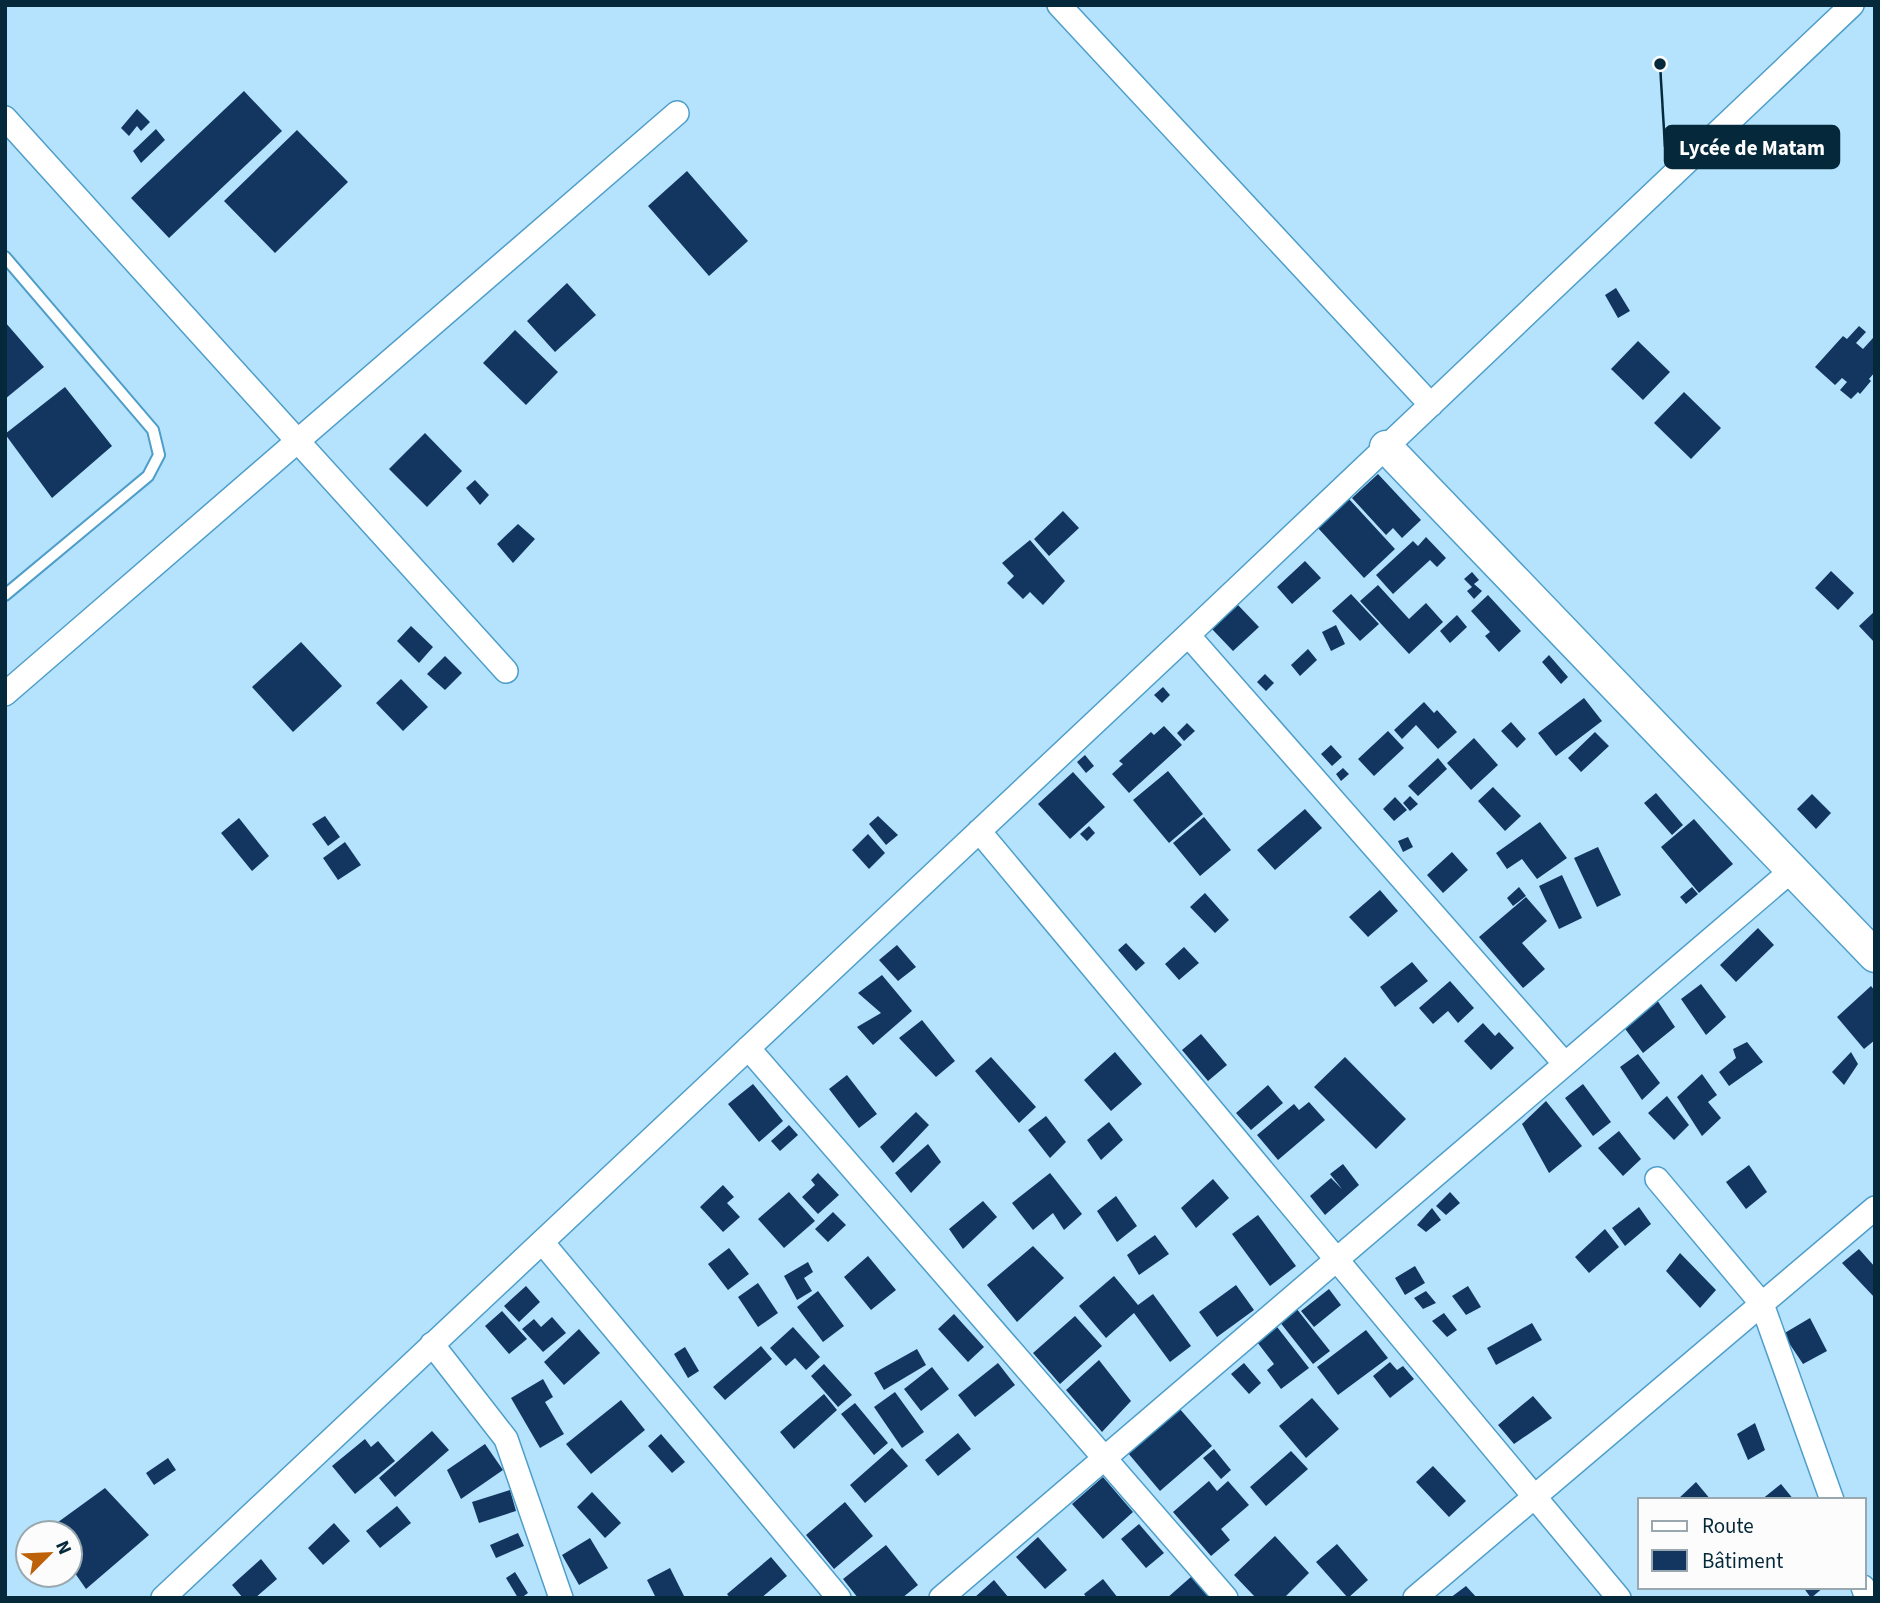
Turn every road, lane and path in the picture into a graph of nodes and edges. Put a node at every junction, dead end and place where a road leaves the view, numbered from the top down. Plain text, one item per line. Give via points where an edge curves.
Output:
1 (1059, 5) edge
2 (1852, 5) edge
3 (677, 113) dead end
4 (5, 118) edge
5 (5, 257) edge
6 (1431, 405) junction
7 (298, 441) junction
8 (1386, 447) junction
9 (5, 595) edge
10 (1188, 635) junction
11 (506, 671) dead end
12 (5, 694) edge
13 (979, 831) junction
14 (1792, 870) junction
15 (1875, 956) edge
16 (748, 1048) junction
17 (1565, 1064) junction
18 (1657, 1180) dead end
19 (1871, 1220) edge
20 (542, 1242) junction
21 (1336, 1260) junction
22 (1762, 1304) junction
23 (432, 1344) junction
24 (1104, 1458) junction
25 (1534, 1497) junction
26 (1831, 1498) edge
27 (163, 1598) edge
28 (561, 1598) edge
29 (839, 1598) edge
30 (941, 1598) edge
31 (1226, 1598) edge
32 (1415, 1598) edge
33 (1619, 1598) edge

1 - 6 street
2 - 6 street
3 - 7 street
4 - 7 street
5 - 9 lane via 153,430 159,455 148,476
6 - 8 street
7 - 11 street
7 - 12 street
8 - 10 street
8 - 14 street
10 - 13 street
10 - 17 street
13 - 16 street
13 - 21 street
14 - 15 street
14 - 17 street
16 - 20 street
16 - 24 street
17 - 21 street
18 - 22 street
19 - 22 street
20 - 23 street
20 - 29 street
21 - 24 street
21 - 25 street
22 - 25 street
22 - 26 street
23 - 27 street
23 - 28 street via 506,1439
24 - 30 street
24 - 31 street
25 - 32 street
25 - 33 street

